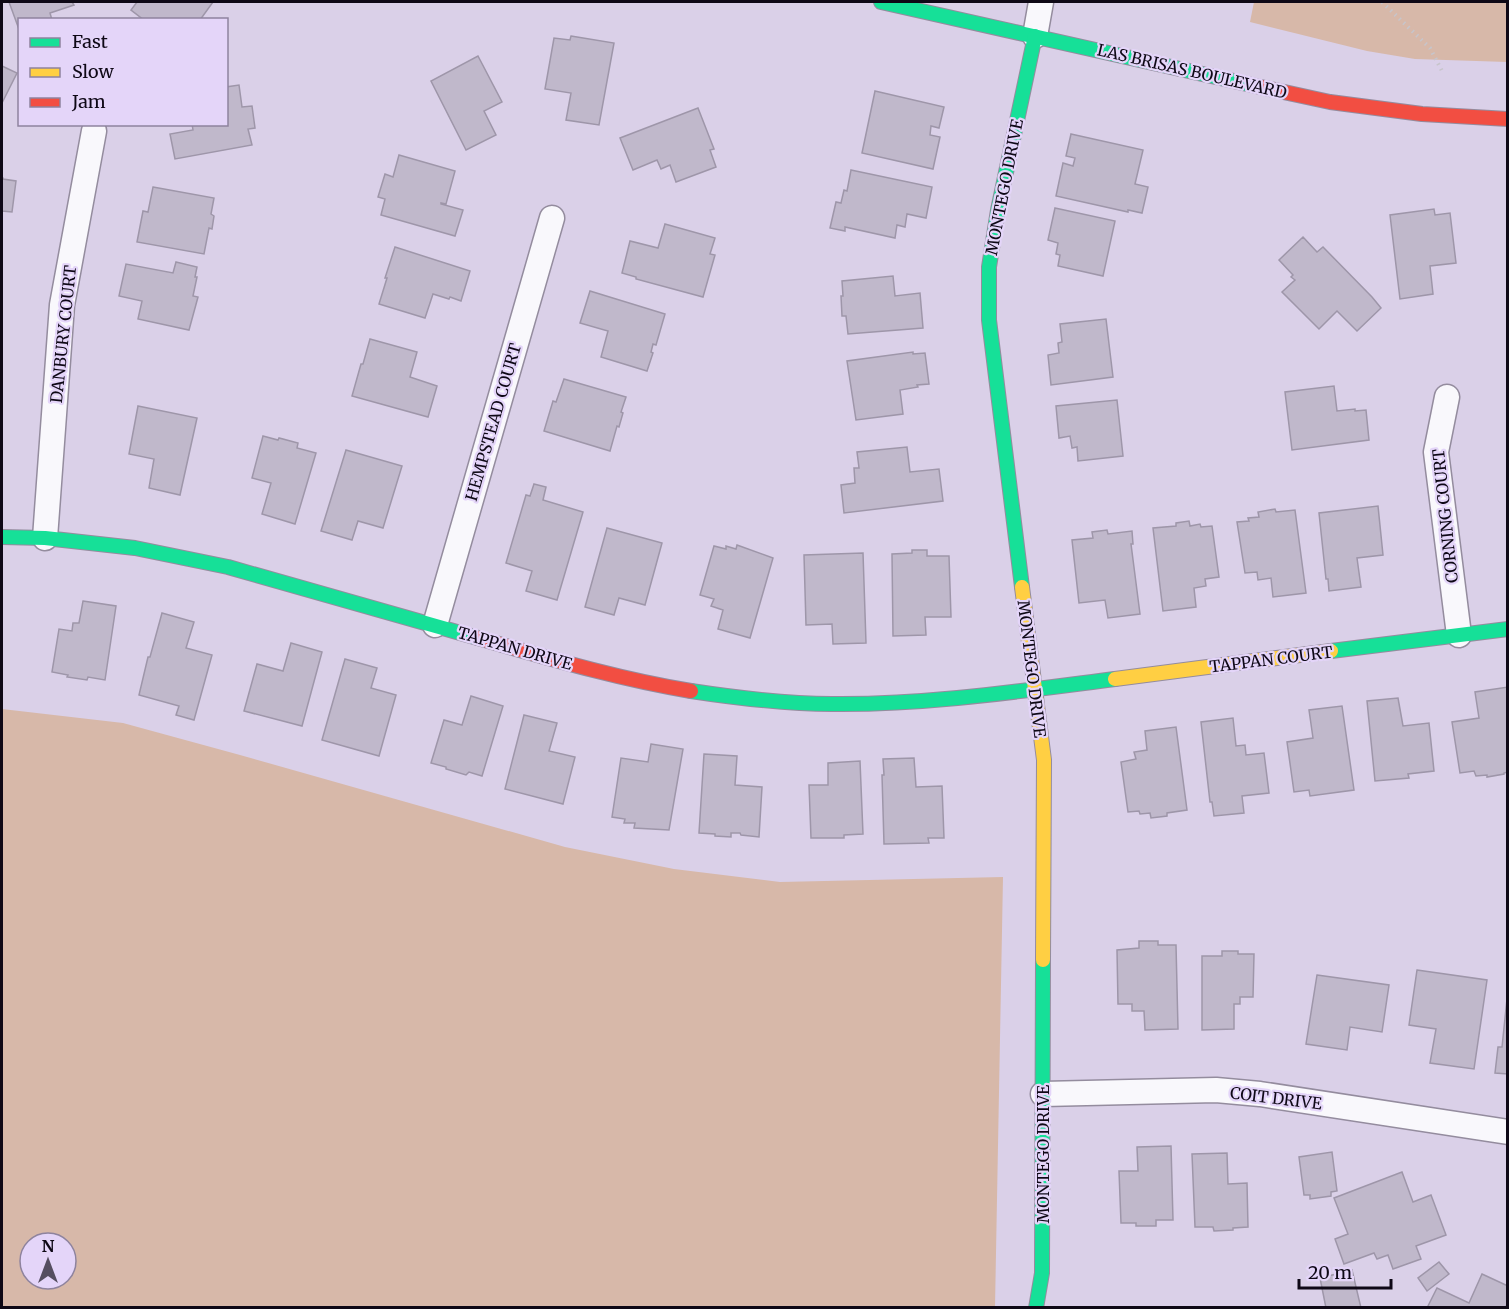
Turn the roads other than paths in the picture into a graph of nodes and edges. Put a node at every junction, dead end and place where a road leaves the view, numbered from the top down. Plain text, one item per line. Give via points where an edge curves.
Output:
1 (881, 2) edge
2 (1041, 2) edge
3 (1035, 36) junction
4 (1508, 119) edge
5 (94, 130) dead end
6 (552, 218) dead end
7 (1447, 397) dead end
8 (2, 537) edge
9 (45, 538) junction
10 (435, 625) junction
11 (1508, 629) edge
12 (1459, 635) junction
13 (1035, 689) junction
14 (1043, 1094) junction
15 (1508, 1132) edge
16 (1036, 1308) edge

1 - 3 street, LAS BRISAS BOULEVARD
2 - 3 street
3 - 4 street, LAS BRISAS BOULEVARD via 1330,102 1422,114
3 - 13 street, MONTEGO DRIVE via 998,210 989,267 989,310
5 - 9 street, DANBURY COURT via 62,305
6 - 10 street, HEMPSTEAD COURT
7 - 12 street, CORNING COURT via 1436,452
8 - 9 street, TAPPAN DRIVE
9 - 10 street, TAPPAN DRIVE via 135,548 228,567
10 - 13 street, TAPPAN DRIVE via 656,685 744,699 831,704 910,702
11 - 12 street, TAPPAN COURT
12 - 13 street, TAPPAN COURT
13 - 14 street, MONTEGO DRIVE via 1044,760
14 - 15 street, COIT DRIVE via 1216,1090
14 - 16 street, MONTEGO DRIVE via 1042,1273

